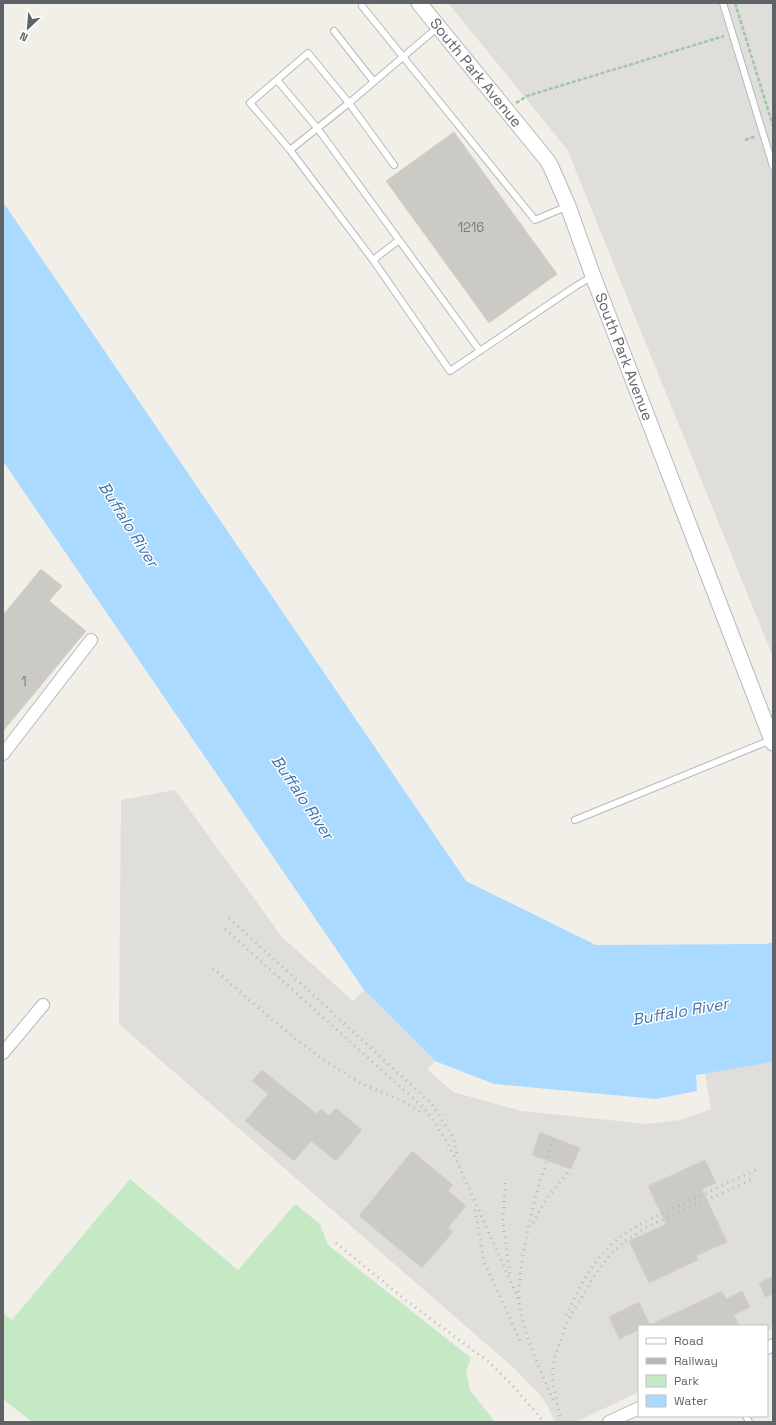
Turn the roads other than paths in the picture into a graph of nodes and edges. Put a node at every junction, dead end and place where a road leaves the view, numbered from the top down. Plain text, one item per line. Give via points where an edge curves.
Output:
1 (419, 3) edge
2 (723, 3) edge
3 (362, 6) dead end
4 (438, 27) junction
5 (334, 31) dead end
6 (403, 58) junction
7 (277, 80) junction
8 (374, 82) junction
9 (349, 103) junction
10 (318, 129) junction
11 (290, 150) junction
12 (394, 164) dead end
13 (773, 166) edge
14 (568, 206) junction
15 (399, 240) junction
16 (373, 260) junction
17 (594, 276) junction
18 (480, 351) junction
19 (91, 640) dead end
20 (772, 741) edge
21 (3, 754) edge
22 (575, 820) dead end
23 (43, 1005) dead end
24 (3, 1053) edge
25 (638, 1408) edge
26 (609, 1422) edge

1 - 4 street, South Park Avenue
2 - 13 lane
3 - 6 lane
4 - 6 lane
4 - 14 street, South Park Avenue via 547,160
5 - 8 lane
6 - 8 lane
6 - 14 lane via 535,220
7 - 9 lane via 308,53
7 - 10 lane
7 - 11 lane via 250,102
8 - 9 lane
9 - 10 lane
9 - 12 lane
10 - 11 lane
10 - 15 lane
11 - 16 lane
14 - 17 street, South Park Avenue
15 - 16 lane
15 - 18 lane
16 - 18 lane via 450,371
17 - 18 lane
17 - 20 street, South Park Avenue
19 - 21 street
20 - 22 lane
23 - 24 street
25 - 26 street

